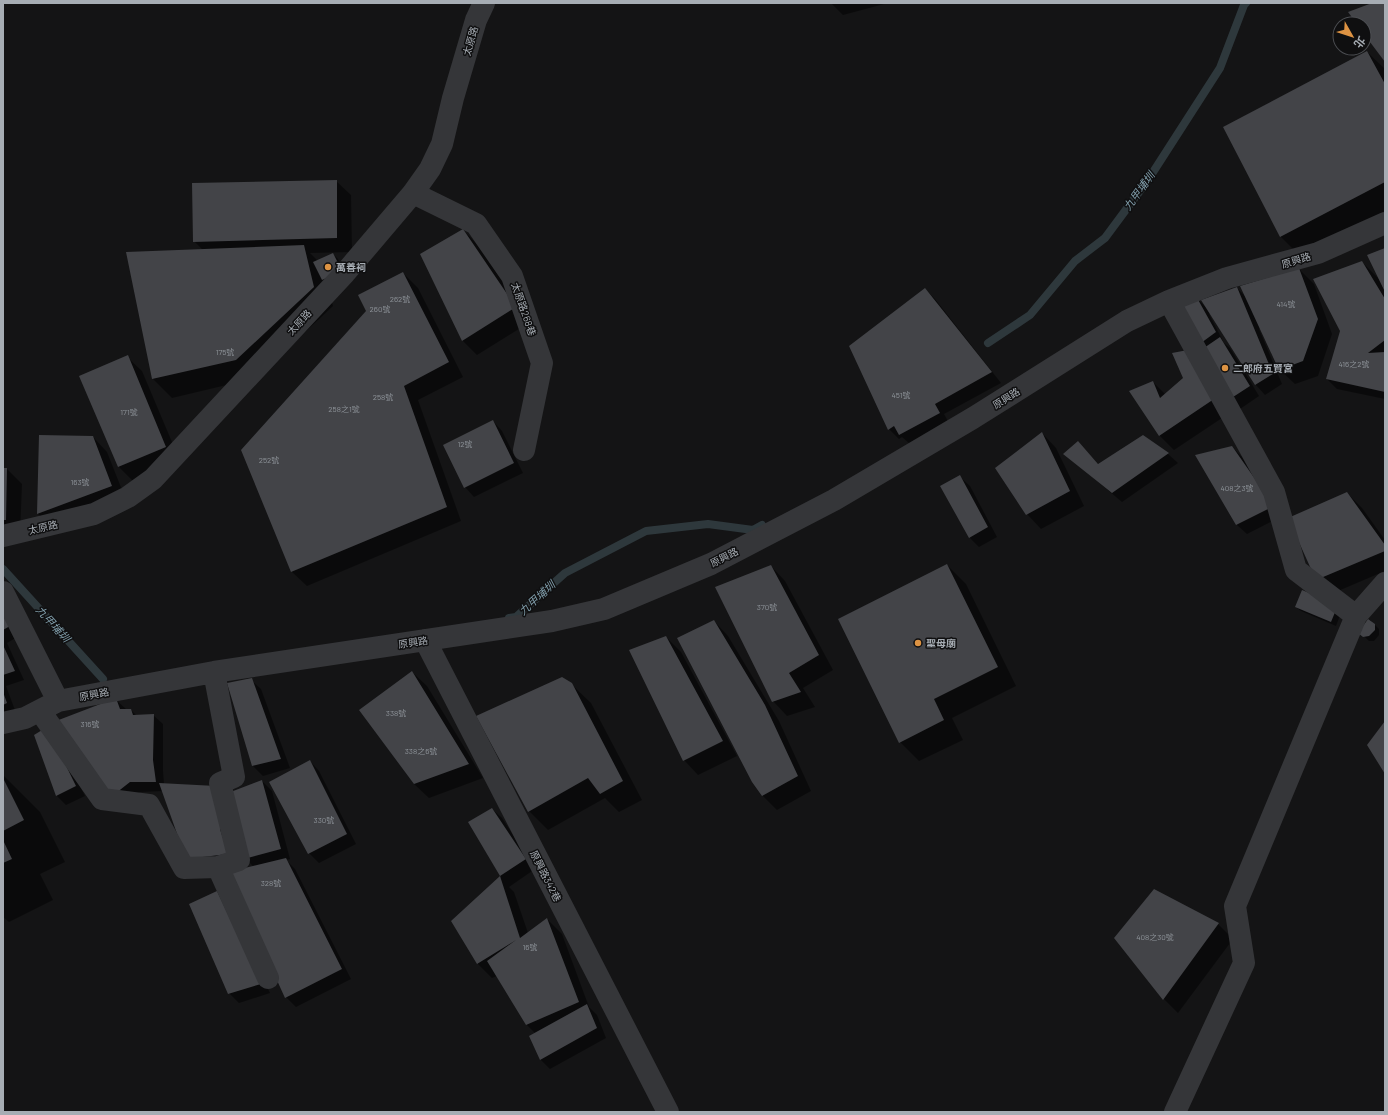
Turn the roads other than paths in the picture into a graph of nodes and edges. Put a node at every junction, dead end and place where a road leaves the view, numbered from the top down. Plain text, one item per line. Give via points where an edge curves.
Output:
1 (484, 3) edge
2 (413, 193) junction
3 (1385, 223) edge
4 (1169, 300) junction
5 (524, 450) dead end
6 (3, 536) edge
7 (1385, 583) edge
8 (3, 592) edge
9 (1356, 616) junction
10 (425, 640) junction
11 (214, 672) junction
12 (49, 706) junction
13 (3, 723) edge
14 (218, 867) junction
15 (268, 978) dead end
16 (668, 1112) edge
17 (1175, 1112) edge

1 - 2 street, 太原路 via 476,20 442,144 430,169
2 - 5 street, 太原路268巷 via 476,224 512,276 542,363
2 - 6 street, 太原路 via 345,273 153,479 128,497 94,514
3 - 4 street, 原興路 via 1318,253 1227,278
4 - 9 street via 1274,492 1296,570
4 - 10 street, 原興路 via 1127,321 973,418 834,500 711,564 604,609 552,621
7 - 9 street
8 - 12 street
9 - 17 street via 1235,906 1244,962
10 - 11 street, 原興路
10 - 16 street, 原興路342巷
11 - 12 street, 原興路
11 - 14 street via 234,777 220,783 239,860
12 - 13 street, 原興路 via 25,718
12 - 14 street via 102,799 150,805 184,868
14 - 15 street

